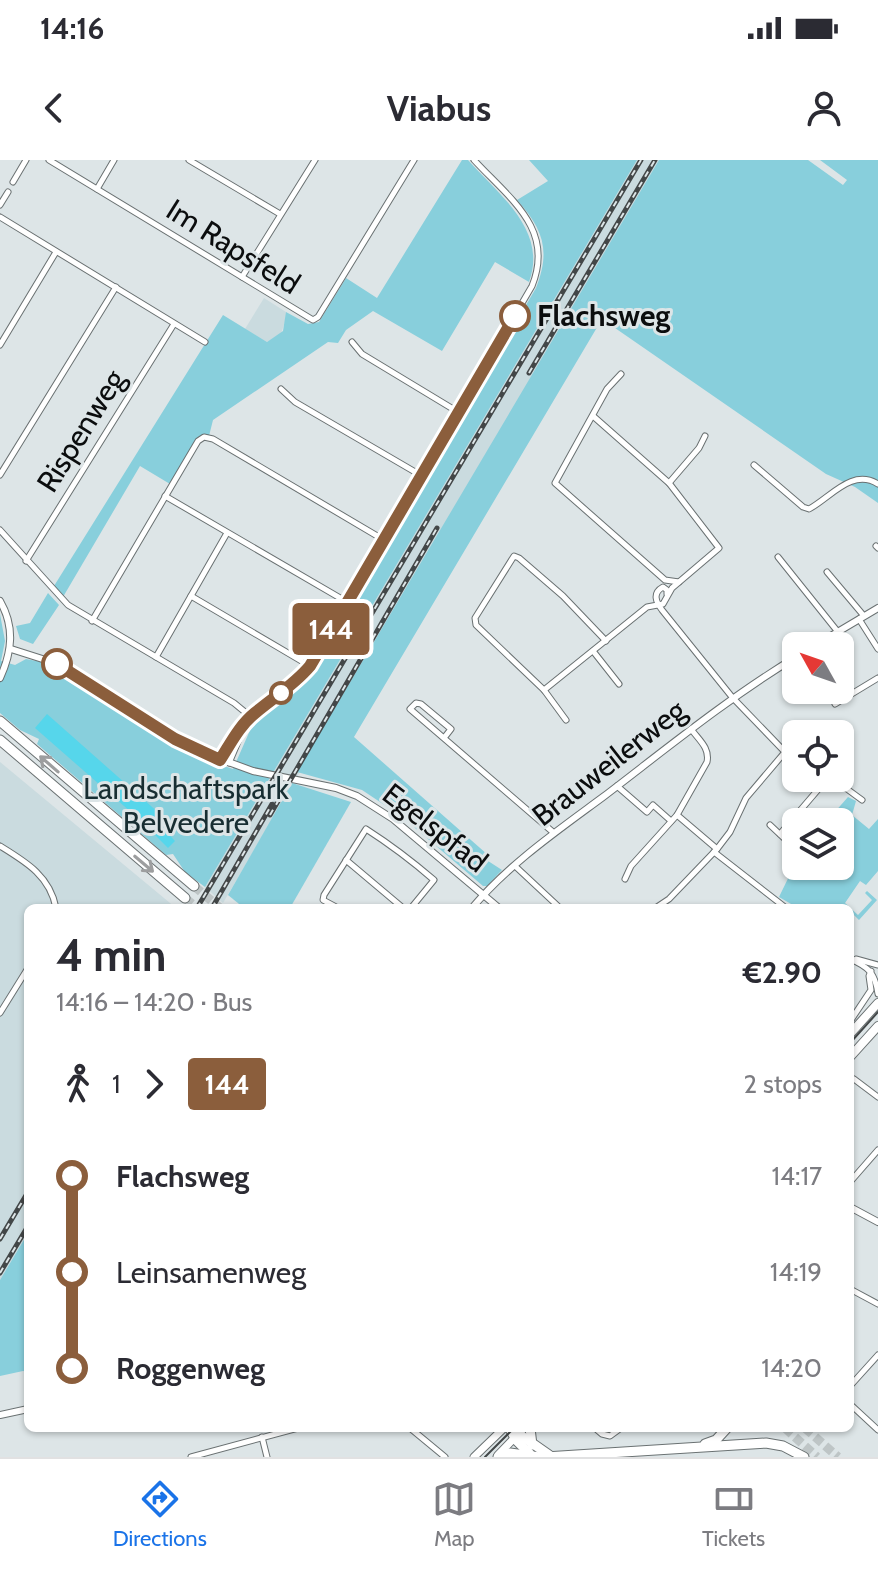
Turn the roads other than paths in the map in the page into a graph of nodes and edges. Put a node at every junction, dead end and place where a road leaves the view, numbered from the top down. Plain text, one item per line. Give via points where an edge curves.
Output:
1 (26, 160) edge
2 (49, 160) edge
3 (114, 160) edge
4 (189, 160) edge
5 (315, 160) edge
6 (414, 160) edge
7 (474, 160) edge
8 (13, 182) dead end
9 (97, 189) junction
10 (8, 192) dead end
11 (0, 205) edge
12 (280, 214) junction
13 (0, 217) edge
14 (56, 252) junction
15 (242, 277) junction
16 (116, 287) junction
17 (174, 324) junction
18 (205, 342) dead end
19 (352, 342) dead end
20 (0, 345) edge
21 (621, 374) dead end
22 (281, 389) dead end
23 (458, 412) junction
24 (593, 416) junction
25 (705, 436) dead end
26 (754, 465) dead end
27 (0, 475) edge
28 (422, 476) junction
29 (669, 483) junction
30 (878, 484) edge
31 (165, 496) junction
32 (0, 530) edge
33 (227, 533) junction
34 (384, 540) junction
35 (778, 557) dead end
36 (26, 561) junction
37 (656, 572) junction
38 (827, 572) dead end
39 (664, 579) junction
40 (680, 582) junction
41 (657, 593) junction
42 (666, 595) junction
43 (191, 596) junction
44 (0, 601) edge
45 (347, 602) junction
46 (658, 604) junction
47 (647, 607) junction
48 (878, 608) edge
49 (667, 616) junction
50 (862, 617) junction
51 (92, 621) junction
52 (838, 632) joint
53 (606, 641) junction
54 (11, 649) junction
55 (878, 649) edge
56 (593, 651) junction
57 (156, 657) junction
58 (310, 666) junction
59 (782, 666) edge
60 (0, 678) edge
61 (878, 678) edge
62 (619, 684) dead end
63 (544, 690) junction
64 (854, 693) edge
65 (732, 697) junction
66 (249, 719) junction
67 (566, 720) dead end
68 (0, 721) edge
69 (691, 728) junction
70 (444, 738) junction
71 (0, 740) edge
72 (782, 749) edge
73 (782, 756) edge
74 (220, 760) junction
75 (229, 763) junction
76 (617, 786) junction
77 (818, 792) edge
78 (850, 792) edge
79 (862, 800) dead end
80 (677, 815) junction
81 (671, 821) junction
82 (770, 825) dead end
83 (554, 833) junction
84 (780, 834) joint
85 (0, 846) edge
86 (716, 850) junction
87 (346, 860) junction
88 (515, 866) junction
89 (625, 879) dead end
90 (194, 886) tunnel mouth
91 (484, 894) junction
92 (185, 898) tunnel mouth
93 (55, 904) edge
94 (328, 904) edge
95 (398, 904) edge
96 (414, 904) edge
97 (475, 904) edge
98 (495, 904) edge
99 (556, 904) edge
100 (662, 904) edge
101 (780, 904) edge
102 (854, 959) edge
103 (854, 960) edge
104 (878, 965) edge
105 (871, 971) junction
106 (24, 974) edge
107 (878, 994) edge
108 (878, 1003) edge
109 (0, 1013) edge
110 (854, 1016) edge
111 (878, 1026) edge
112 (854, 1030) edge
113 (854, 1053) edge
114 (854, 1079) dead end
115 (878, 1097) edge
116 (878, 1150) edge
117 (854, 1177) edge
118 (854, 1209) edge
119 (878, 1222) edge
120 (854, 1291) edge
121 (878, 1304) edge
122 (878, 1355) edge
123 (854, 1382) edge
124 (854, 1408) edge
125 (24, 1410) edge
126 (0, 1415) edge
127 (878, 1430) edge
128 (282, 1432) edge
129 (415, 1432) edge
130 (513, 1432) edge
131 (515, 1432) edge
132 (518, 1432) edge
133 (518, 1432) edge
134 (723, 1432) edge
135 (262, 1437) junction
136 (699, 1446) junction
137 (537, 1453) edge
138 (191, 1457) edge
139 (267, 1457) edge
140 (445, 1457) edge
141 (474, 1457) edge
142 (497, 1457) edge
143 (552, 1457) edge
144 (804, 1457) edge

1 - 8 street
2 - 9 street, Im Rapsfeld
3 - 9 street
4 - 12 street
5 - 12 street
6 - 15 street, Im Rapsfeld via 318,317 306,319
7 - 23 street via 528,220 540,257 532,286
9 - 15 street, Im Rapsfeld
10 - 11 street
12 - 15 street
13 - 14 street
14 - 16 street
14 - 20 street
16 - 17 street
16 - 27 street
17 - 18 street
17 - 36 street, Rispenweg
19 - 23 street via 362,354
21 - 24 street
22 - 28 street
23 - 28 street
24 - 29 street
24 - 37 street via 555,483
25 - 29 street
26 - 30 street via 809,509 858,478
28 - 34 street
29 - 40 street via 719,548
31 - 33 street
31 - 34 street via 206,436
31 - 51 street
32 - 36 street
33 - 43 street
33 - 45 street
34 - 45 street
35 - 52 street
36 - 51 street via 60,598
37 - 39 street
37 - 41 street
38 - 50 street
39 - 40 street
39 - 42 street
40 - 42 street
41 - 42 street via 663,587
41 - 46 street
41 - 47 street
42 - 46 street
42 - 49 street
43 - 57 street
43 - 58 street
44 - 54 street via 8,618
45 - 58 street
46 - 47 street
46 - 49 street
47 - 53 street
48 - 50 street
49 - 65 street
50 - 52 street
50 - 55 street
51 - 57 street
53 - 56 street
53 - 63 street via 514,556 474,622
54 - 60 street
54 - 74 street, Egelspfad via 55,663 175,739
56 - 62 street
56 - 63 street
57 - 66 street via 234,703
58 - 66 street
59 - 65 street, Brauweilerweg
61 - 64 street
63 - 67 street
65 - 69 street, Brauweilerweg
65 - 72 street
66 - 74 street
66 - 75 street
90 -> 68 highway
69 - 76 street, Brauweilerweg
69 - 80 street via 709,754
70 - 70 street via 410,709 416,703 451,729
70 - 83 street
71 -> 92 highway
73 - 86 street via 746,798
74 - 75 street, Egelspfad
75 - 91 street, Egelspfad via 357,796
76 - 81 street via 647,812 653,805
76 - 83 street, Brauweilerweg
77 - 84 street
78 - 79 street
80 - 81 street
80 - 86 street
81 - 89 street
82 - 84 street
83 - 88 street, Brauweilerweg
85 - 93 street via 44,878
86 - 100 street
86 - 101 street
87 - 94 street via 323,897
87 - 95 street
87 - 96 street via 366,829 394,847 434,880
88 - 91 street, Brauweilerweg
88 - 99 street
91 - 97 street, Brauweilerweg
91 - 98 street, Egelspfad
102 - 104 street
103 - 105 street
104 - 105 street
105 - 107 street
105 - 110 street via 871,990
106 - 109 street
108 - 112 main road
111 - 113 main road
114 - 115 street
116 - 117 street
118 - 119 street
120 - 121 street
122 - 123 street
124 - 127 street
125 - 126 street
128 - 135 street
129 - 140 street
130 - 141 main road
131 - 142 main road
132 - 137 highway
133 - 137 highway
134 - 136 highway
135 - 138 street
135 - 139 street
136 - 143 highway
136 - 144 highway via 774,1444
137 - 142 highway
137 - 143 highway
137 - 143 highway

